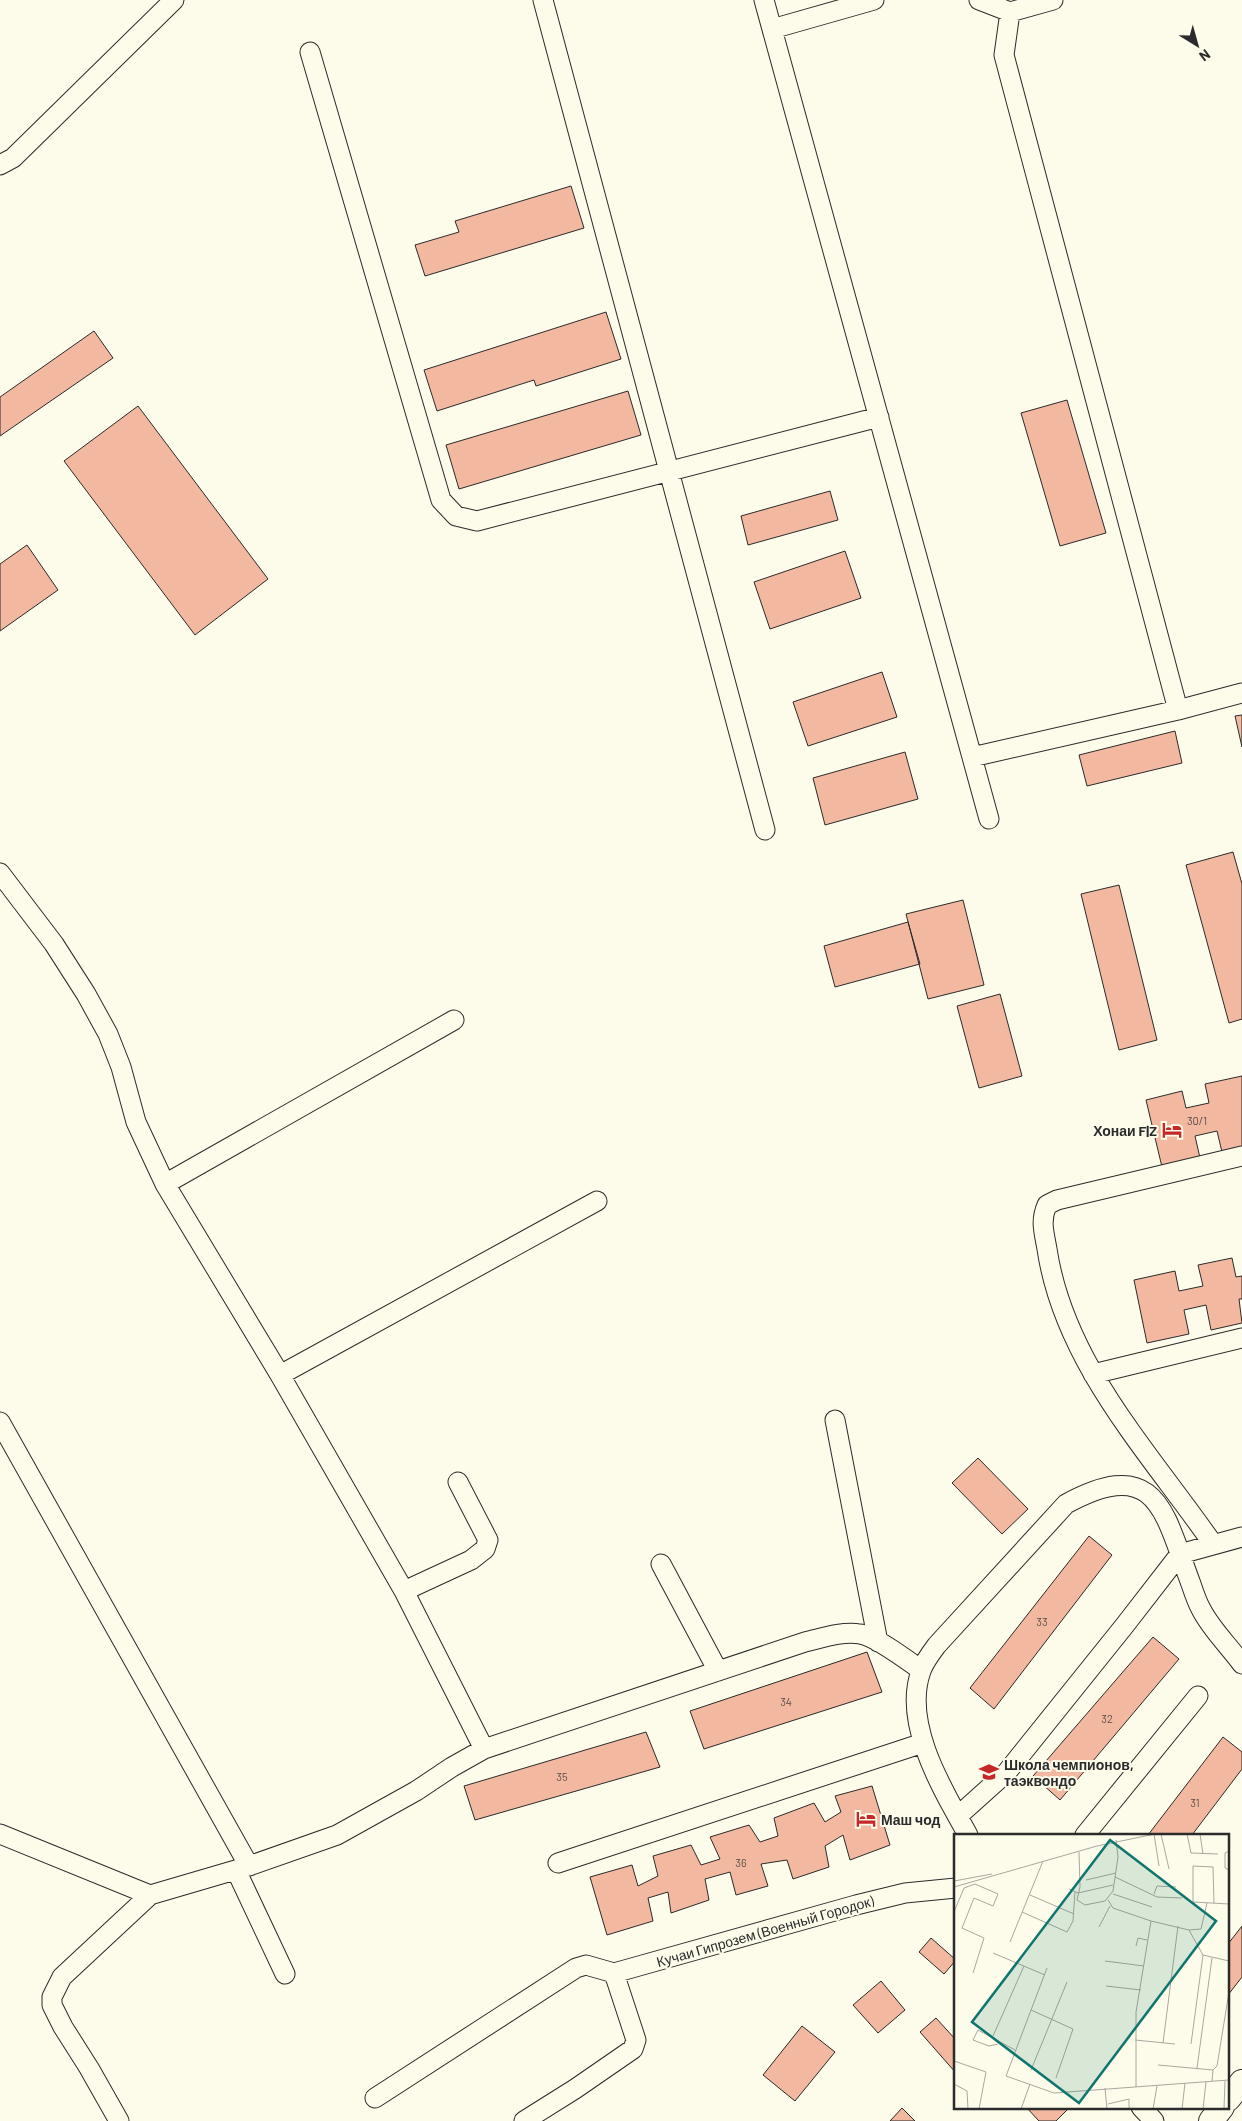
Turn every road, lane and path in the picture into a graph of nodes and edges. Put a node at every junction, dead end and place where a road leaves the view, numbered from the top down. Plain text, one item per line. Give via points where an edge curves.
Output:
1 (174, 0) edge
2 (543, 0) edge
3 (764, 0) edge
4 (874, 0) edge
5 (979, 0) edge
6 (1053, 0) edge
7 (1010, 12) junction
8 (772, 29) junction
9 (310, 52) dead end
10 (7, 162) edge
11 (879, 417) junction
12 (669, 472) junction
13 (1242, 693) edge
14 (1178, 710) junction
15 (972, 757) junction
16 (989, 819) dead end
17 (765, 830) dead end
18 (0, 873) edge
19 (454, 1020) dead end
20 (1242, 1156) edge
21 (165, 1184) junction
22 (597, 1201) dead end
23 (1242, 1338) edge
24 (1093, 1374) junction
25 (280, 1375) junction
26 (836, 1420) dead end
27 (0, 1422) edge
28 (458, 1482) dead end
29 (1242, 1536) edge
30 (1213, 1544) junction
31 (1180, 1554) junction
32 (661, 1564) dead end
33 (404, 1591) junction
34 (878, 1642) junction
35 (1242, 1664) edge
36 (921, 1670) junction
37 (718, 1671) junction
38 (1198, 1696) dead end
39 (923, 1743) junction
40 (484, 1749) junction
41 (958, 1816) junction
42 (0, 1834) edge
43 (967, 1834) edge
44 (1086, 1834) edge
45 (558, 1863) dead end
46 (243, 1868) junction
47 (954, 1888) edge
48 (150, 1896) junction
49 (285, 1974) dead end
50 (614, 1974) junction
51 (1242, 2082) edge
52 (1230, 2097) edge
53 (375, 2098) dead end
54 (1242, 2107) edge
55 (1143, 2108) edge
56 (1221, 2108) edge
57 (119, 2121) edge
58 (524, 2121) edge
59 (1154, 2121) edge
60 (1211, 2121) edge
61 (1231, 2121) edge

1 - 10 street
2 - 12 street
3 - 8 street
4 - 8 street
5 - 7 street
6 - 7 street
7 - 14 street via 1004,55
8 - 11 street
9 - 12 street via 441,500 456,516 477,521
11 - 12 street
11 - 15 street
12 - 17 street
13 - 14 street
14 - 15 street
15 - 16 street
18 - 21 street via 54,944 108,1034 121,1066 136,1122
19 - 21 street
20 - 24 street via 1047,1205 1042,1217 1061,1308
21 - 25 street
22 - 25 street
23 - 24 street
24 - 30 street
25 - 33 street
26 - 34 street
27 - 46 street
28 - 33 street via 488,1540 485,1549 471,1560
29 - 30 street
30 - 31 street
31 - 35 street via 1201,1610
31 - 36 street via 1173,1531 1149,1493 1127,1485 1088,1492 1066,1504 937,1645
31 - 41 street via 1007,1772
32 - 37 street
33 - 40 street
34 - 36 street
34 - 37 street via 860,1634 839,1635 805,1642
36 - 39 street via 915,1695
37 - 40 street
38 - 44 street
39 - 41 street
39 - 45 street
40 - 46 street via 336,1835
41 - 43 street
42 - 48 street
46 - 48 street
46 - 49 street
47 - 50 street, Кучаи Гипрозем (Военный Городок) via 905,1893 856,1905
48 - 57 street via 62,1977 52,1996 52,2005 63,2027
50 - 53 street via 586,1965 576,1968
50 - 58 street via 636,2040 633,2049
51 - 52 main road
54 - 61 main road
55 - 59 street
56 - 60 main road

